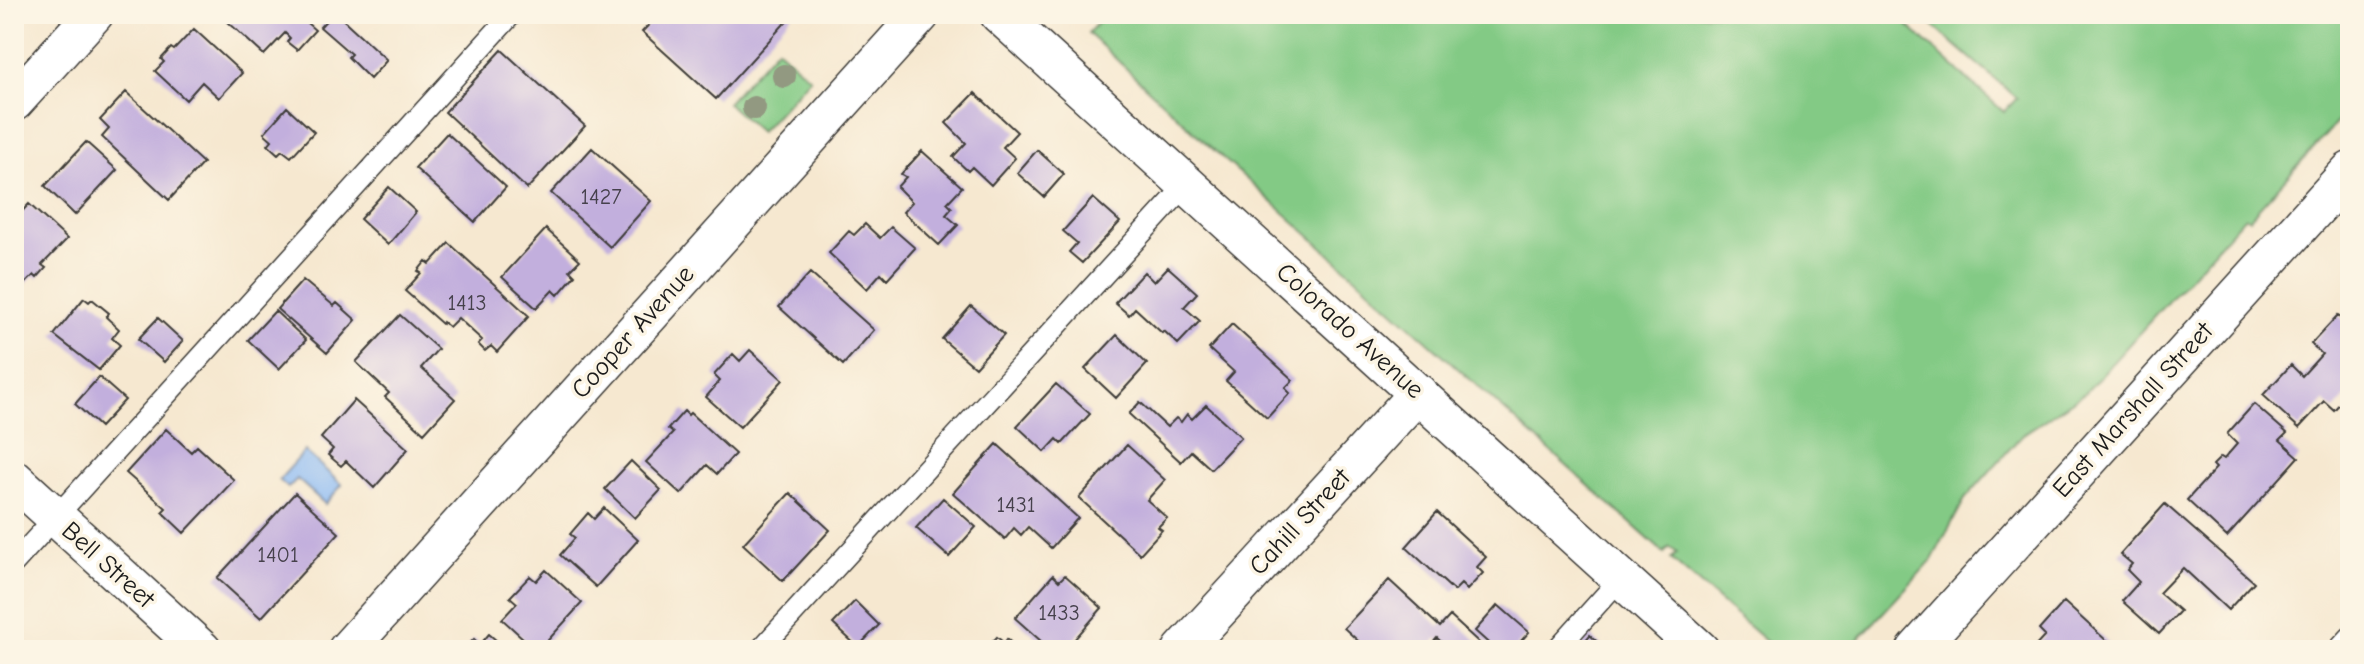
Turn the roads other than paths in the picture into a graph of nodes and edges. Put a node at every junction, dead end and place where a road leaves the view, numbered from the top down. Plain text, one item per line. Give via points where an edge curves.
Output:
1 (94, 14) edge
2 (512, 14) edge
3 (921, 14) edge
4 (999, 14) edge
5 (14, 102) edge
6 (2350, 171) edge
7 (1188, 183) junction
8 (1418, 393) junction
9 (14, 479) edge
10 (55, 517) junction
11 (14, 563) edge
12 (1621, 578) junction
13 (2350, 637) edge
14 (202, 650) edge
15 (347, 650) edge
16 (760, 650) edge
17 (1182, 650) edge
18 (1556, 650) edge
19 (1700, 650) edge
20 (1916, 650) edge
21 (2338, 650) edge

1 - 5 street
2 - 10 lane
3 - 15 street, Cooper Avenue
4 - 7 street, Colorado Avenue
6 - 20 street, East Marshall Street
7 - 8 street, Colorado Avenue
7 - 16 lane
8 - 12 street, Colorado Avenue
8 - 17 street, Cahill Street
9 - 10 street, Bell Street
10 - 11 lane
10 - 14 street, Bell Street
12 - 18 lane
12 - 19 street, Colorado Avenue
13 - 21 lane

